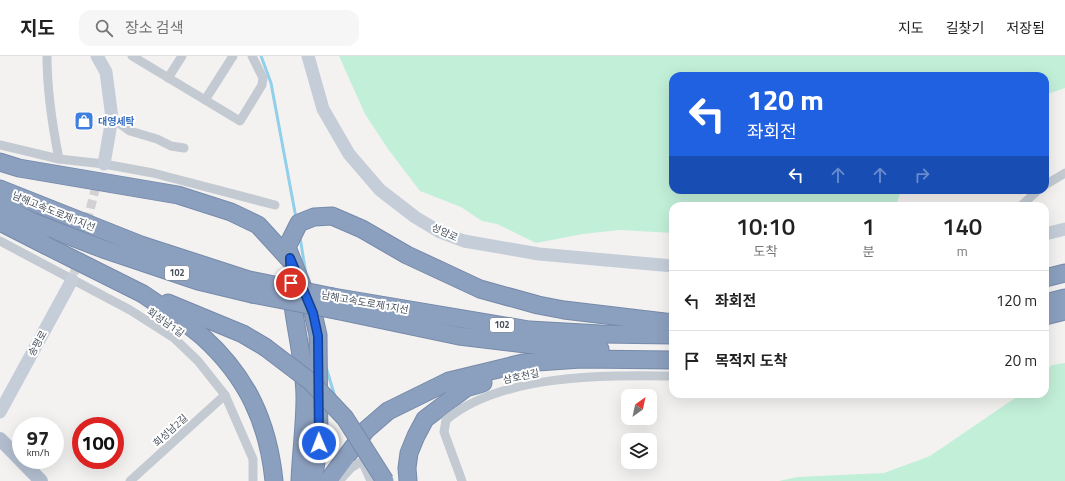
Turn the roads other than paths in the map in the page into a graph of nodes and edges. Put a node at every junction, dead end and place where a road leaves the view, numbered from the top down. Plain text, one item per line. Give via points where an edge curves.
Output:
1 (48, 56) edge
2 (97, 56) edge
3 (133, 56) edge
4 (182, 56) edge
5 (233, 56) edge
6 (252, 56) edge
7 (308, 56) edge
8 (168, 78) junction
9 (205, 100) junction
10 (112, 118) junction
11 (0, 145) edge
12 (184, 148) dead end
13 (59, 159) junction
14 (0, 162) edge
15 (102, 167) junction
16 (1065, 173) edge
17 (1049, 183) edge
18 (0, 188) edge
19 (1034, 194) edge
20 (1025, 202) edge
21 (275, 205) dead end
22 (0, 206) edge
23 (0, 222) edge
24 (1065, 229) edge
25 (1049, 233) edge
26 (0, 240) edge
27 (290, 258) junction
28 (669, 266) edge
29 (1065, 272) edge
30 (73, 277) junction
31 (1049, 277) edge
32 (1065, 283) edge
33 (251, 287) junction
34 (1049, 287) edge
35 (143, 294) junction
36 (1065, 298) edge
37 (1049, 302) edge
38 (336, 304) junction
39 (1065, 311) edge
40 (1049, 315) edge
41 (669, 322) edge
42 (669, 335) edge
43 (669, 348) edge
44 (669, 360) edge
45 (669, 367) edge
46 (669, 376) edge
47 (225, 395) junction
48 (0, 412) edge
49 (0, 439) edge
50 (351, 459) junction
51 (41, 481) edge
52 (130, 481) edge
53 (253, 481) edge
54 (274, 481) edge
55 (300, 481) edge
56 (313, 481) edge
57 (328, 481) edge
58 (339, 481) edge
59 (371, 481) edge
60 (385, 481) edge
61 (408, 481) edge
62 (462, 481) edge

1 - 13 street via 47,84
2 - 10 main road via 106,72
3 - 8 street
4 - 8 street
5 - 9 street
6 - 9 street via 263,78 262,85 240,121
7 - 28 main road, 성암로 via 323,109 349,154 380,190 415,217 440,232 464,241 539,254
8 - 9 street
10 - 12 street via 132,132
10 - 15 main road
11 - 13 street
13 - 15 street
14 - 27 highway via 19,168 178,195 232,212 258,224
15 - 21 street via 153,173
16 - 17 street
18 - 33 highway, 남해고속도로제1지선 / 102 via 141,246
19 - 20 street
22 - 33 highway, 남해고속도로제1지선 / 102 via 32,222 103,249 198,280
23 - 35 highway, bridge
24 - 25 main road
26 - 30 street, 회성남1길
27 - 41 highway via 287,247 299,223 314,217 332,216 480,289 557,308
27 - 55 highway via 293,308 300,340 305,398
27 - 56 highway via 313,313 318,336 319,443
29 - 31 highway
30 - 47 street, 회성남1길 via 174,338 198,361
30 - 48 main road, 송평로
32 - 34 highway
33 - 38 highway, 남해고속도로제1지선 / 102, bridge
35 - 54 highway via 202,336 232,367 251,397 268,440
35 - 60 highway, bridge via 243,334 265,347 311,382 345,418
36 - 37 highway
38 - 42 highway, 남해고속도로제1지선 / 102 via 529,330
38 - 43 highway, 남해고속도로제1지선 / 102 via 459,336 542,346
39 - 40 highway
44 - 50 highway via 581,359 523,363 449,381 388,411 366,430
45 - 61 highway via 602,366 540,371 499,378 466,388 425,419 412,446 406,468
46 - 62 street, 삼호천길 via 625,375 554,381 489,395 459,409 446,420 444,432
47 - 52 street, 회성남2길
47 - 53 street, 회성남1길 via 253,459
49 - 51 main road
50 - 57 highway
50 - 58 street via 351,468
50 - 59 street

